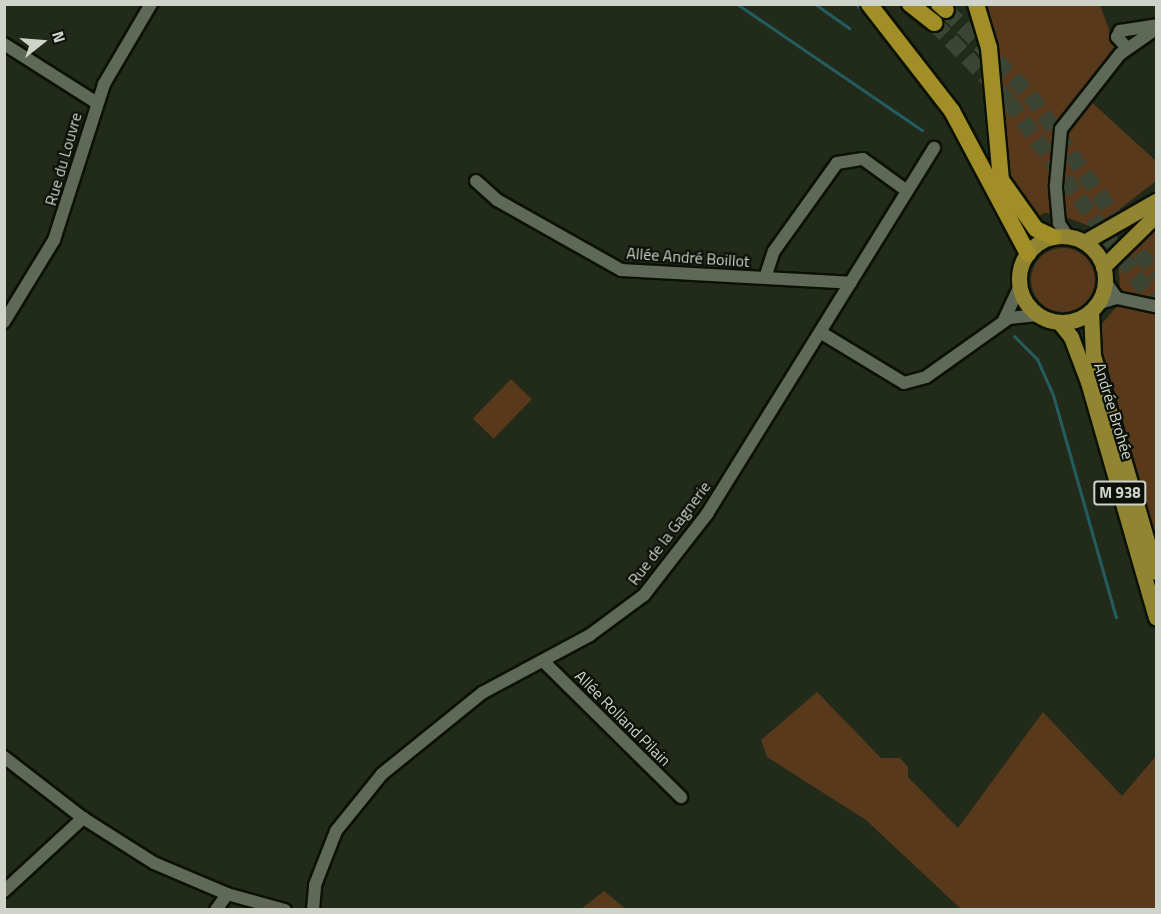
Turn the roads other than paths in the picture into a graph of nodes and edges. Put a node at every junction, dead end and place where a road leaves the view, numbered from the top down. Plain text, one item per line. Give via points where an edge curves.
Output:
1 (151, 4) edge
2 (869, 4) edge
3 (910, 4) edge
4 (976, 4) edge
5 (934, 23) tunnel mouth
6 (1156, 25) edge
7 (1156, 29) edge
8 (4, 44) edge
9 (1127, 48) junction
10 (97, 103) junction
11 (934, 148) dead end
12 (477, 181) dead end
13 (907, 191) junction
14 (1156, 201) edge
15 (1156, 215) edge
16 (1061, 237) junction
17 (1084, 242) junction
18 (1028, 254) junction
19 (1104, 274) junction
20 (765, 278) junction
21 (851, 283) junction
22 (1020, 286) junction
23 (1117, 298) junction
24 (1156, 306) edge
25 (1094, 308) junction
26 (1038, 315) junction
27 (1003, 321) junction
28 (4, 322) edge
29 (1059, 322) junction
30 (820, 333) junction
31 (1156, 572) edge
32 (1156, 617) edge
33 (543, 662) junction
34 (4, 756) edge
35 (681, 797) dead end
36 (83, 818) junction
37 (4, 891) edge
38 (227, 894) junction
39 (216, 909) edge
40 (285, 909) edge
41 (313, 909) edge

1 - 10 street, Rue du Louvre via 121,50
2 - 18 highway via 952,111
3 - 5 highway
4 - 16 highway via 992,63 1001,180 1032,225
6 - 9 street via 1120,31 1117,37
7 - 9 street
8 - 10 street
9 - 16 street via 1061,129 1056,185
10 - 28 street, Rue du Louvre via 62,223
11 - 13 street, Rue de la Gagnerie
12 - 20 street, Allée André Boillot via 497,200 612,267
13 - 20 street via 863,159 852,156 837,163 774,251
13 - 21 street, Rue de la Gagnerie
14 - 17 main road
15 - 19 main road, M 938
16 - 17 main road
16 - 18 main road
17 - 19 main road
18 - 22 main road
19 - 23 street
19 - 25 main road, M 938
20 - 21 street, Allée André Boillot
21 - 30 street, Rue de la Gagnerie
22 - 26 main road
22 - 27 street
23 - 24 street
23 - 25 street
25 - 29 main road
25 - 31 main road, Andrée Brohée / M 938 via 1094,357
26 - 27 street
26 - 29 main road
27 - 30 street via 926,377 904,383
29 - 32 main road, Andrée Brohée / M 938 via 1071,337 1088,382
30 - 33 street, Rue de la Gagnerie via 707,514 644,595
33 - 35 street, Allée Rolland Pilain
33 - 41 street, Rue de la Gagnerie via 482,693 382,774 336,831 315,885
34 - 36 street
36 - 37 street
36 - 38 street via 154,862
38 - 39 street
38 - 40 street

